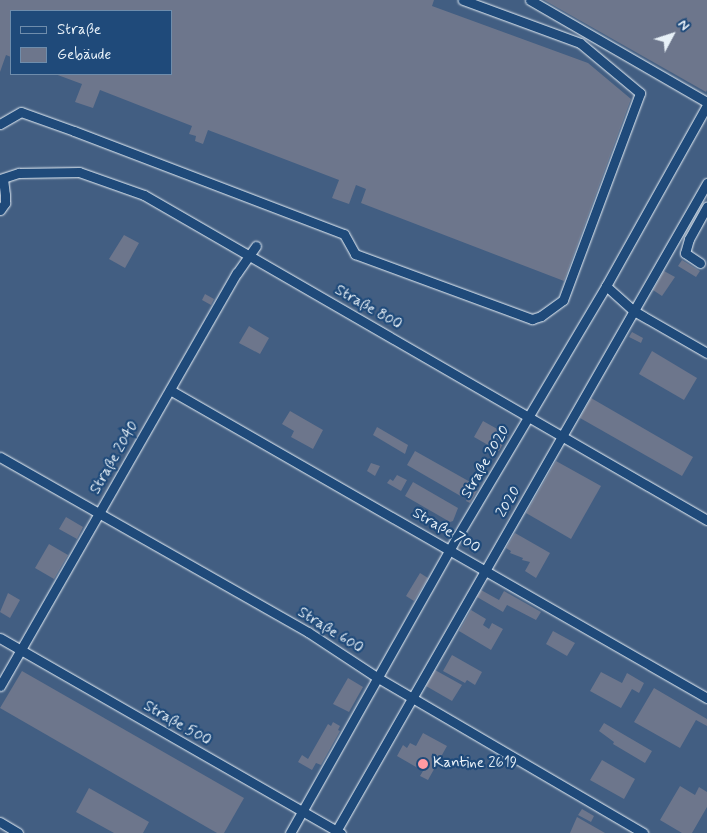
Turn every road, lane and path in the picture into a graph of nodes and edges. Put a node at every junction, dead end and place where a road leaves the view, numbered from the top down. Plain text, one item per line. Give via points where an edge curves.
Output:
1 (463, 0) edge
2 (530, 0) edge
3 (707, 104) edge
4 (0, 124) edge
5 (1, 179) edge
6 (706, 189) edge
7 (707, 206) edge
8 (0, 210) edge
9 (256, 246) dead end
10 (250, 255) junction
11 (700, 263) dead end
12 (606, 286) junction
13 (634, 312) junction
14 (707, 353) edge
15 (170, 390) junction
16 (528, 418) junction
17 (562, 438) junction
18 (0, 457) edge
19 (98, 514) junction
20 (707, 520) edge
21 (452, 550) junction
22 (487, 571) junction
23 (0, 638) edge
24 (21, 650) junction
25 (378, 678) junction
26 (0, 686) edge
27 (411, 698) junction
28 (707, 698) edge
29 (302, 811) junction
30 (0, 822) edge
31 (337, 832) edge
32 (18, 833) edge
33 (290, 833) edge
34 (642, 833) edge

1 - 4 lane via 580,43 640,94 563,300 532,320 355,254 344,234 74,131 21,112
2 - 3 lane
3 - 12 lane, Straße 2020
5 - 8 lane via 5,195
5 - 10 lane, Straße 800 via 20,174 65,171 101,178 150,198
6 - 13 lane, 2020
7 - 11 lane via 689,238 685,253
9 - 10 lane, Straße 2040
10 - 15 lane, Straße 2040
10 - 16 lane, Straße 800
12 - 13 lane
12 - 16 lane, Straße 2020
13 - 14 lane
13 - 17 lane, 2020
15 - 19 lane, Straße 2040
15 - 21 lane, Straße 700
16 - 17 lane, Straße 800
16 - 21 lane, Straße 2020
17 - 20 lane, Straße 800
17 - 22 lane, 2020
18 - 19 lane, Straße 600
19 - 24 lane, Straße 2040
19 - 25 lane, Straße 600 via 308,632
21 - 22 lane, Straße 700
21 - 25 lane, Straße 2020
22 - 27 lane, 2020
22 - 28 lane, Straße 700
23 - 24 lane, Straße 500
24 - 26 lane, Straße 2040
24 - 29 lane, Straße 500
25 - 27 lane, Straße 600
25 - 29 lane, Straße 2020
27 - 31 lane, 2020
27 - 34 lane, Straße 600
29 - 31 lane, Straße 500
29 - 33 lane, Straße 2020
30 - 32 lane

